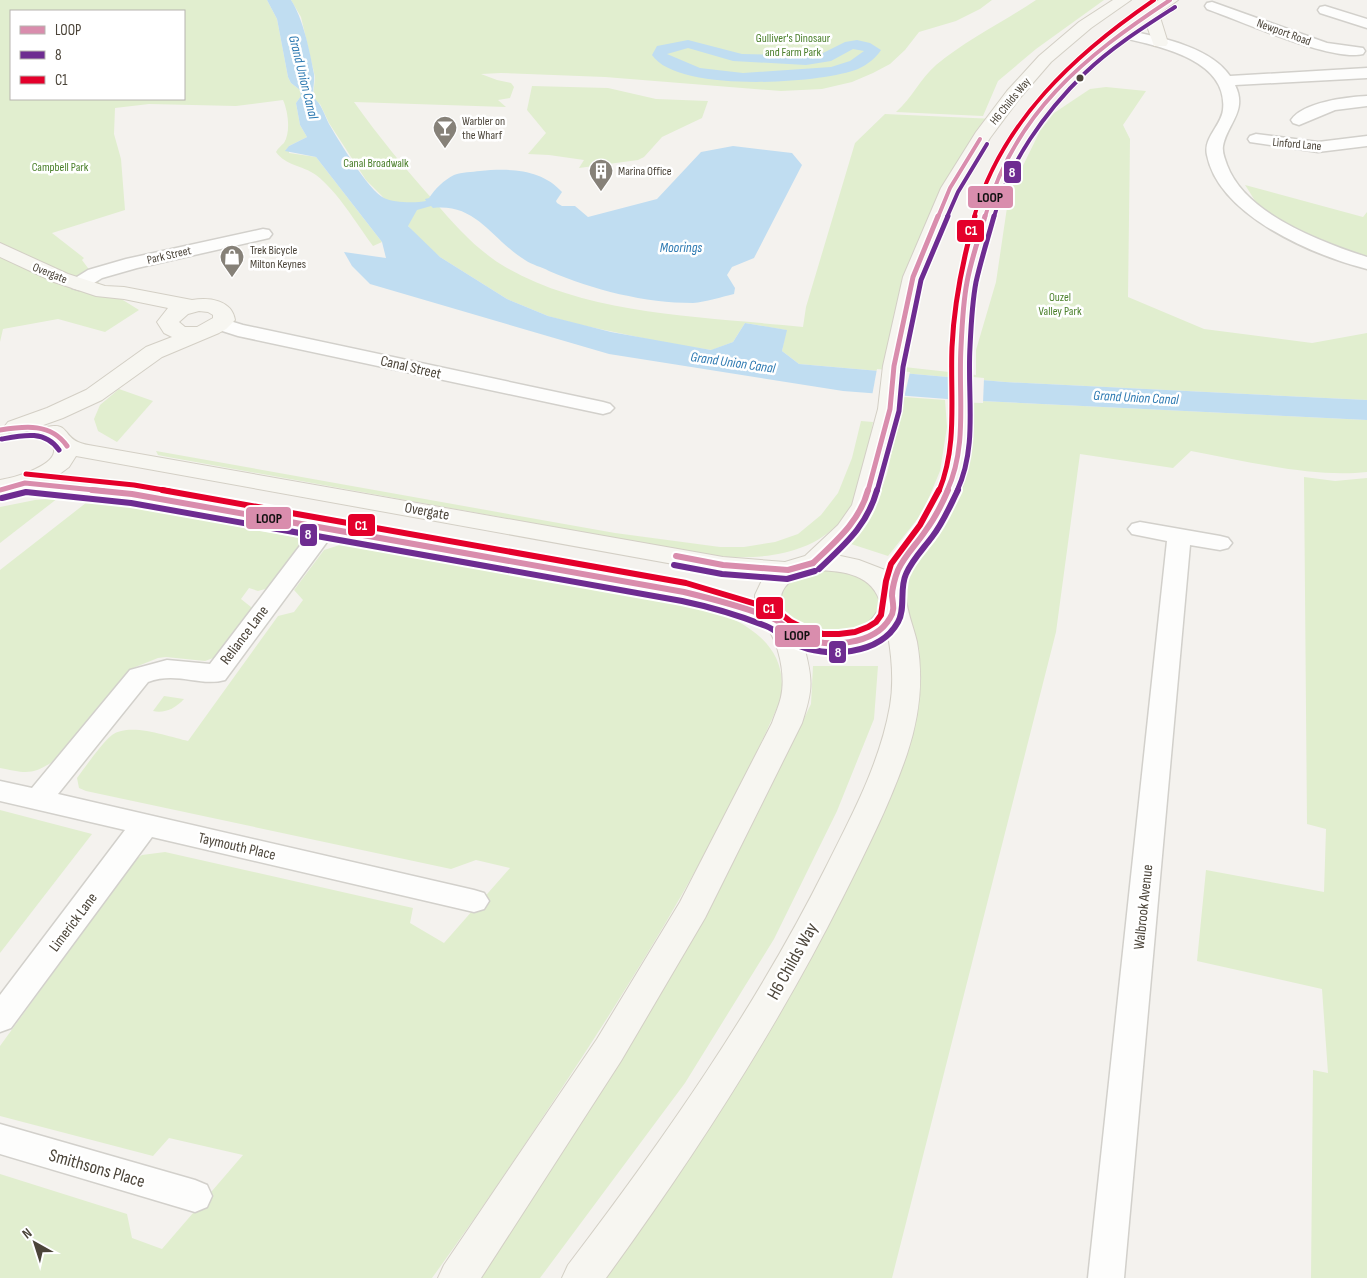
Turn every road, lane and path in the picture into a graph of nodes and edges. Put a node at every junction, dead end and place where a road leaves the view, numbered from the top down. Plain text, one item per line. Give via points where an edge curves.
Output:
1 (1124, 0) edge
2 (1170, 0) edge
3 (1212, 6) dead end
4 (1325, 10) dead end
5 (1151, 13) junction
6 (1367, 24) edge
7 (1085, 25) junction
8 (1367, 28) edge
9 (1120, 33) junction
10 (1160, 43) junction
11 (1358, 51) junction
12 (1367, 64) edge
13 (1367, 73) edge
14 (1320, 76) junction
15 (1227, 81) junction
16 (1367, 101) edge
17 (1348, 102) junction
18 (1299, 120) dead end
19 (1256, 139) dead end
20 (1367, 142) edge
21 (262, 234) dead end
22 (0, 249) edge
23 (1367, 262) edge
24 (78, 284) junction
25 (103, 292) junction
26 (191, 306) junction
27 (168, 322) junction
28 (212, 328) junction
29 (154, 352) junction
30 (94, 395) junction
31 (603, 408) dead end
32 (8, 429) edge
33 (65, 442) junction
34 (8, 486) edge
35 (326, 527) junction
36 (1140, 529) dead end
37 (1179, 536) junction
38 (1220, 543) dead end
39 (814, 563) junction
40 (788, 570) junction
41 (893, 601) junction
42 (779, 624) junction
43 (0, 790) edge
44 (39, 799) junction
45 (145, 825) junction
46 (474, 901) dead end
47 (0, 1020) edge
48 (0, 1139) edge
49 (194, 1196) dead end
50 (458, 1278) edge
51 (582, 1278) edge
52 (1106, 1278) edge

1 - 7 street, H6 Childs Way
2 - 5 street, H6 Childs Way
3 - 11 street, Newport Road via 1322,46
4 - 6 street
5 - 9 street, H6 Childs Way
5 - 10 street
7 - 9 street
7 - 39 street, H6 Childs Way via 1045,59 996,117 950,188 913,277 890,409 864,505 847,530
8 - 11 street via 1356,40
9 - 10 street
9 - 41 street, H6 Childs Way via 1080,66 1049,98 1018,140 991,195 967,282 961,350 962,419 954,476 939,510 897,572
10 - 15 street via 1189,52
11 - 12 street
13 - 14 street
14 - 15 street
14 - 17 street
15 - 23 street via 1231,111 1219,133 1214,154 1224,181 1241,200 1268,220 1344,256
16 - 17 street
17 - 18 street via 1321,109
19 - 20 street, Linford Lane via 1318,148
21 - 24 street, Park Street via 133,263 95,274
22 - 24 street, Overgate via 18,260
24 - 25 street, Overgate
25 - 26 street, Overgate
25 - 27 street, Overgate via 112,299
26 - 27 street via 176,311
26 - 28 street, Overgate via 219,308 225,316
27 - 28 street, Overgate via 177,332 195,333
27 - 29 street via 165,336
28 - 29 street
28 - 31 street, Canal Street via 238,330
29 - 30 street
30 - 32 street
30 - 33 street via 75,419
32 - 33 street, Overgate via 45,428 56,432
33 - 34 street via 65,456 56,466 43,476
33 - 40 street, Overgate via 101,455 723,565
34 - 35 street via 64,486 132,494
35 - 42 street via 684,592 714,599
35 - 44 street, Reliance Lane via 216,674 164,667 139,676
36 - 37 street
37 - 38 street
37 - 52 street, Walbrook Avenue
39 - 40 street
39 - 41 street via 834,562 862,569 884,583
40 - 42 street via 770,587 767,598 768,609
41 - 42 street via 891,617 883,628 854,641 817,642 800,637
41 - 51 street, H6 Childs Way via 905,644 905,705 894,749 878,790 809,932 763,1014 696,1120
42 - 50 street via 797,674 796,696 787,723 693,909 609,1050
43 - 44 street, Taymouth Place
44 - 45 street, Taymouth Place
45 - 46 street, Taymouth Place
45 - 47 street, Limerick Lane
48 - 49 street, Smithsons Place

